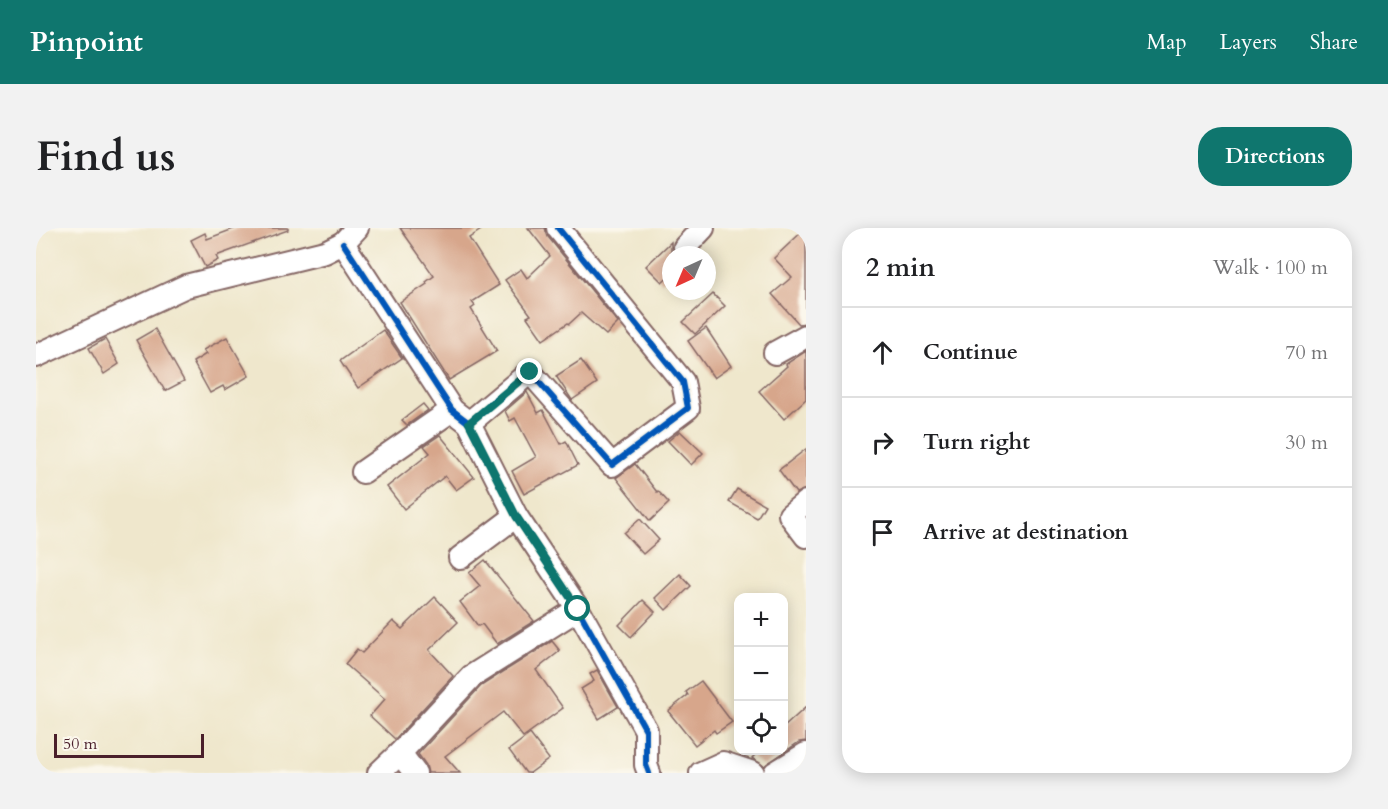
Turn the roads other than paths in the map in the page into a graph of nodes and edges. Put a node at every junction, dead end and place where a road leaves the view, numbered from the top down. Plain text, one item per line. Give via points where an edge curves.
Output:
1 (558, 228) edge
2 (703, 228) edge
3 (350, 236) edge
4 (686, 246) edge
5 (806, 336) edge
6 (775, 353) dead end
7 (36, 356) edge
8 (461, 417) junction
9 (363, 472) dead end
10 (806, 502) edge
11 (516, 516) junction
12 (806, 536) edge
13 (460, 558) dead end
14 (578, 609) junction
15 (400, 753) junction
16 (806, 754) edge
17 (379, 773) edge
18 (415, 773) edge
19 (649, 773) edge
20 (701, 773) edge
21 (753, 773) edge
22 (776, 773) edge

1 - 8 street via 683,382 688,408 612,465 530,372
2 - 4 street
3 - 7 street via 325,252 186,286
3 - 8 street
5 - 6 street
8 - 9 street
8 - 11 street
10 - 12 street via 790,515
11 - 13 street
11 - 14 street
14 - 15 street via 472,676
14 - 19 street via 646,730
15 - 17 street
15 - 18 street
16 - 22 street
20 - 21 street via 723,763

